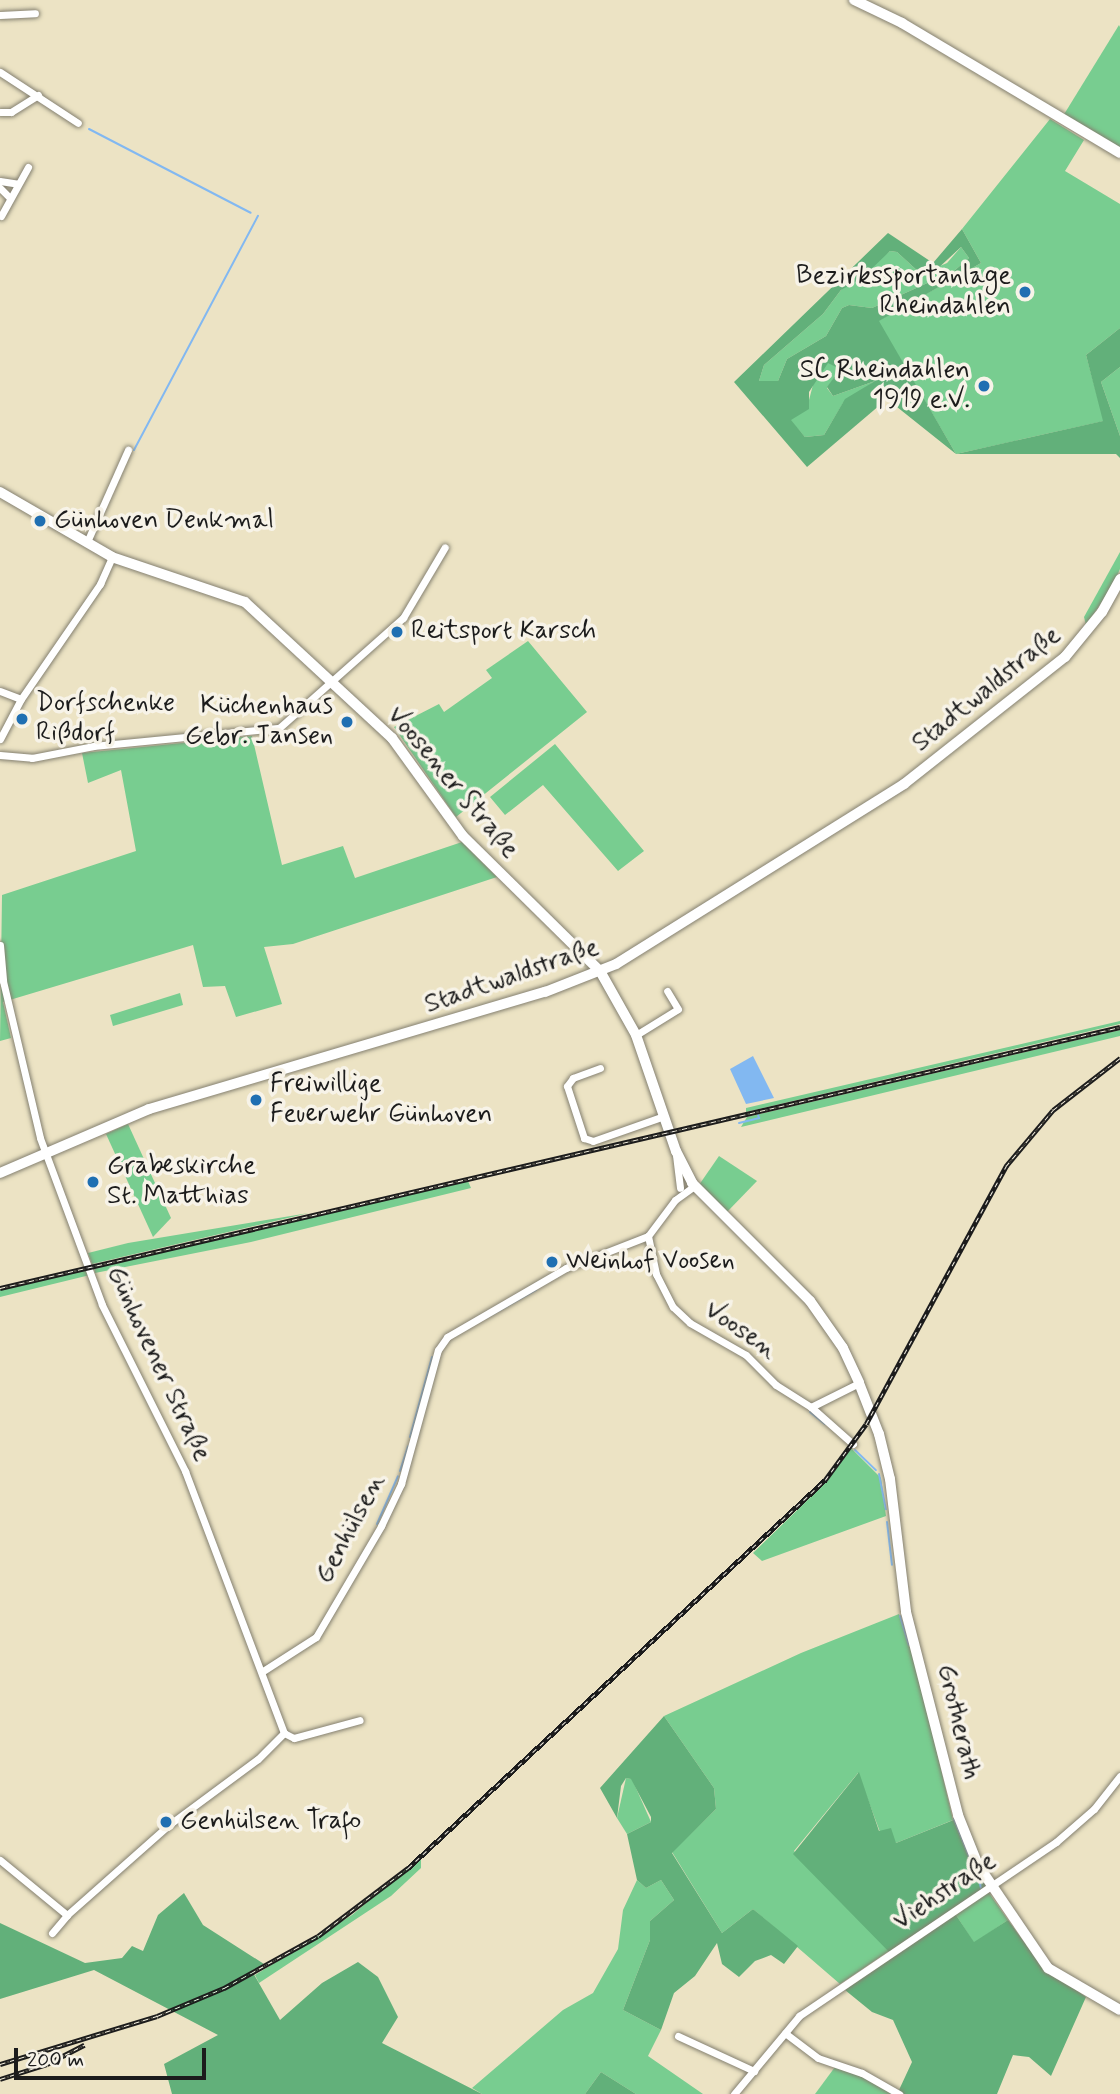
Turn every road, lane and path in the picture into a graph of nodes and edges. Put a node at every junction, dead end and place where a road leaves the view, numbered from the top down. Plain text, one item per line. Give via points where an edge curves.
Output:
1 (854, 0) edge
2 (35, 13) dead end
3 (0, 15) edge
4 (0, 72) edge
5 (38, 95) junction
6 (0, 112) edge
7 (78, 123) dead end
8 (1120, 153) edge
9 (28, 167) dead end
10 (0, 181) edge
11 (18, 184) junction
12 (0, 188) edge
13 (10, 198) junction
14 (1, 216) edge
15 (128, 450) dead end
16 (0, 492) edge
17 (87, 542) junction
18 (445, 547) dead end
19 (112, 557) junction
20 (1120, 579) edge
21 (1114, 598) edge
22 (1120, 606) edge
23 (330, 682) junction
24 (0, 691) edge
25 (21, 699) junction
26 (0, 739) edge
27 (0, 755) edge
28 (0, 944) edge
29 (600, 971) junction
30 (667, 990) dead end
31 (636, 1035) junction
32 (600, 1068) dead end
33 (664, 1116) junction
34 (676, 1151) junction
35 (46, 1152) junction
36 (0, 1172) edge
37 (691, 1182) junction
38 (680, 1188) junction
39 (676, 1200) junction
40 (648, 1236) junction
41 (859, 1383) junction
42 (811, 1407) junction
43 (853, 1444) dead end
44 (262, 1671) junction
45 (360, 1720) dead end
46 (284, 1733) junction
47 (1120, 1776) edge
48 (0, 1860) edge
49 (989, 1885) junction
50 (67, 1914) junction
51 (52, 1933) dead end
52 (1120, 2010) edge
53 (785, 2033) junction
54 (678, 2036) dead end
55 (754, 2071) junction
56 (734, 2094) edge
57 (898, 2094) edge

1 - 8 street via 902,23
2 - 3 street
4 - 5 street
5 - 6 street via 10,112
5 - 7 street
9 - 11 street
10 - 11 street
11 - 13 street
12 - 13 street
13 - 14 street
15 - 17 street
16 - 17 street, Voosener Straße
17 - 19 street, Voosener Straße
18 - 23 street via 403,618
19 - 23 street, Voosener Straße via 245,602
19 - 25 street via 100,584
20 - 21 street, Stadtwaldstraße
21 - 22 street
21 - 29 street, Stadtwaldstraße via 1052,669 904,784 654,943
23 - 27 street via 279,727 266,730 94,746 32,758
23 - 29 street, Voosener Straße via 393,738 463,836
24 - 25 street
25 - 26 street
28 - 35 street, Günhovener Straße via 3,981
29 - 31 street
29 - 35 street, Stadtwaldstraße via 433,1026 169,1102
30 - 31 street via 678,1009
31 - 33 street
32 - 33 street via 573,1078 567,1086 584,1138 593,1141
33 - 34 street
34 - 37 street, Grotherath
34 - 38 street
35 - 36 street, Stadtwaldstraße
35 - 44 street, Günhovener Straße via 103,1305 176,1449
37 - 38 street
37 - 39 street
37 - 41 street, Grotherath via 810,1301 843,1348
38 - 39 street
39 - 40 street
40 - 42 street, Voosen via 656,1274 673,1307 690,1323 746,1355 776,1385
40 - 44 street, Genhülsen via 566,1268 447,1337 438,1350 393,1504 316,1637
41 - 42 street
41 - 49 street, Grotherath via 890,1479 906,1612 958,1815
42 - 43 street, Voosen
44 - 46 street via 262,1683
45 - 46 street via 294,1738
46 - 50 street
47 - 49 street, Viehstraße via 1077,1826
48 - 50 street
49 - 52 street, Grotherath via 1054,1974
49 - 53 street, Viehstraße via 799,2016
50 - 51 street
53 - 55 street, Viehstraße
53 - 57 street via 817,2058 862,2073
54 - 55 street
55 - 56 street, Viehstraße

